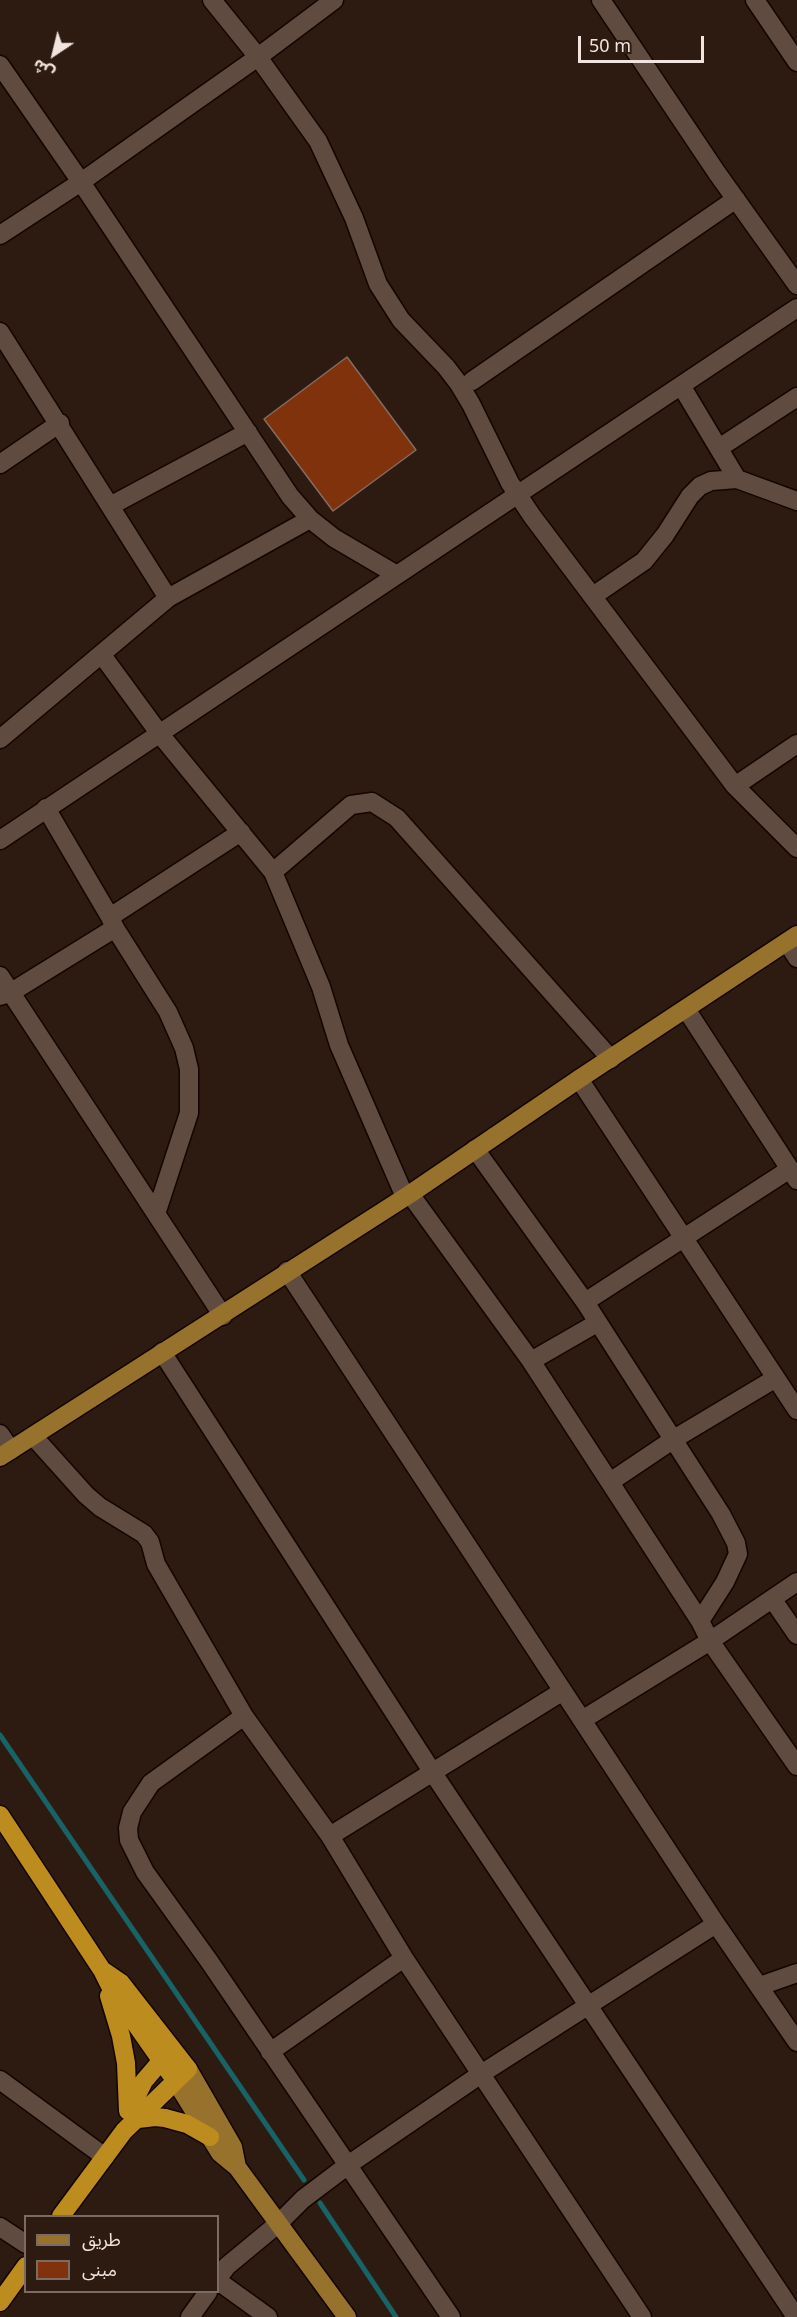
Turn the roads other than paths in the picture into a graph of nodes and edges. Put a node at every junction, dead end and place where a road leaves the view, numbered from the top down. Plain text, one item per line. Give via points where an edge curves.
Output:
1 (212, 0) edge
2 (334, 0) edge
3 (601, 0) edge
4 (754, 0) edge
5 (258, 57) junction
6 (796, 59) edge
7 (0, 65) edge
8 (81, 182) junction
9 (736, 199) junction
10 (0, 235) edge
11 (797, 285) edge
12 (797, 308) edge
13 (0, 332) edge
14 (472, 381) dead end
15 (682, 387) junction
16 (797, 397) edge
17 (60, 423) junction
18 (248, 432) junction
19 (719, 448) junction
20 (0, 464) edge
21 (737, 479) junction
22 (519, 496) junction
23 (797, 501) edge
24 (110, 506) junction
25 (310, 519) junction
26 (397, 575) junction
27 (593, 596) junction
28 (168, 598) junction
29 (102, 655) junction
30 (159, 733) junction
31 (0, 739) edge
32 (797, 744) edge
33 (735, 786) junction
34 (46, 808) junction
35 (242, 832) junction
36 (0, 840) edge
37 (797, 849) edge
38 (273, 872) junction
39 (112, 922) junction
40 (792, 939) edge
41 (797, 958) edge
42 (0, 976) edge
43 (5, 994) edge
44 (686, 1009) junction
45 (612, 1059) junction
46 (579, 1079) junction
47 (475, 1149) junction
48 (793, 1174) edge
49 (407, 1195) junction
50 (156, 1214) junction
51 (684, 1237) junction
52 (287, 1271) junction
53 (585, 1302) junction
54 (223, 1316) junction
55 (597, 1323) junction
56 (162, 1352) junction
57 (531, 1361) junction
58 (776, 1378) junction
59 (797, 1410) edge
60 (0, 1434) edge
61 (33, 1436) junction
62 (674, 1439) junction
63 (5, 1453) edge
64 (610, 1482) junction
65 (797, 1582) edge
66 (773, 1600) junction
67 (700, 1621) junction
68 (797, 1635) edge
69 (710, 1641) junction
70 (563, 1691) junction
71 (244, 1716) junction
72 (582, 1720) junction
73 (797, 1766) edge
74 (434, 1773) junction
75 (0, 1816) edge
76 (330, 1836) junction
77 (716, 1924) junction
78 (404, 1958) junction
79 (797, 1973) edge
80 (104, 1975) junction
81 (760, 1986) junction
82 (588, 2006) junction
83 (797, 2042) edge
84 (270, 2052) junction
85 (167, 2054) junction
86 (182, 2074) junction
87 (481, 2074) junction
88 (0, 2080) edge
89 (130, 2120) junction
90 (210, 2137) junction
91 (105, 2157) junction
92 (348, 2165) junction
93 (237, 2167) junction
94 (62, 2215) edge
95 (279, 2223) junction
96 (0, 2227) edge
97 (24, 2243) edge
98 (24, 2269) edge
99 (219, 2278) edge
100 (219, 2281) edge
101 (207, 2293) edge
102 (0, 2302) edge
103 (795, 2316) edge
104 (190, 2317) edge
105 (268, 2317) edge
106 (347, 2317) edge
107 (451, 2317) edge
108 (642, 2317) edge

1 - 5 street
2 - 5 street
3 - 9 street
4 - 6 street
5 - 8 street
5 - 22 street via 329,161 378,284 390,304 459,384
7 - 8 street
8 - 10 street
8 - 18 street
9 - 11 street
9 - 14 street
12 - 15 street
13 - 17 street
15 - 19 street
15 - 22 street
16 - 19 street
17 - 20 street
17 - 24 street
18 - 24 street
18 - 25 street
19 - 21 street
21 - 23 street
21 - 27 street via 700,486 644,561
22 - 26 street
22 - 27 street
24 - 28 street
25 - 26 street via 351,550
25 - 28 street
26 - 30 street
27 - 33 street
28 - 29 street
29 - 30 street
29 - 31 street
30 - 34 street
30 - 35 street
32 - 33 street
33 - 37 street
34 - 36 street
34 - 39 street
35 - 38 street
35 - 39 street
38 - 45 street via 351,805 372,802 397,818
38 - 49 street via 321,987 339,1045
39 - 43 street
39 - 50 street via 168,1012 189,1070 189,1113
40 - 41 street
40 - 44 main road
42 - 43 street
43 - 50 street
44 - 45 main road
44 - 48 street
45 - 46 main road
46 - 47 main road
46 - 51 street
47 - 49 main road
47 - 53 street
48 - 51 street
49 - 52 main road
49 - 57 street
50 - 54 street
51 - 53 street
51 - 58 street
52 - 54 main road
52 - 70 street
53 - 55 street
54 - 56 main road
55 - 57 street
55 - 62 street
56 - 61 main road
56 - 74 street
57 - 64 street
58 - 59 street
58 - 62 street
60 - 63 street
61 - 63 main road
61 - 71 street via 86,1496 144,1534 156,1564
62 - 64 street
62 - 67 street via 721,1514 738,1554
64 - 67 street
65 - 66 street
66 - 68 street
66 - 69 street
67 - 69 street
69 - 72 street
69 - 73 street
70 - 72 street
70 - 74 street
71 - 76 street
71 - 84 street via 151,1782 132,1812 128,1828 129,1840 145,1872
72 - 77 street
74 - 76 street
74 - 82 street
75 - 80 highway
76 - 78 street
77 - 81 street
77 - 82 street
78 - 84 street
78 - 87 street
79 - 81 street
80 - 85 highway
80 - 89 highway via 126,2063
81 - 83 street
82 - 87 street
82 - 103 street
84 - 92 street
85 - 86 highway
85 - 89 highway via 137,2093
86 - 89 highway
86 - 90 main road
86 - 93 main road via 233,2147
87 - 92 street
87 - 108 street
88 - 91 street
89 - 90 highway via 165,2118 187,2124
89 - 91 highway
90 - 93 main road
91 - 94 highway
92 - 95 street
92 - 107 street
93 - 95 main road
95 - 99 street via 227,2266
95 - 106 main road
96 - 97 street
98 - 102 highway
100 - 105 street
101 - 104 street

